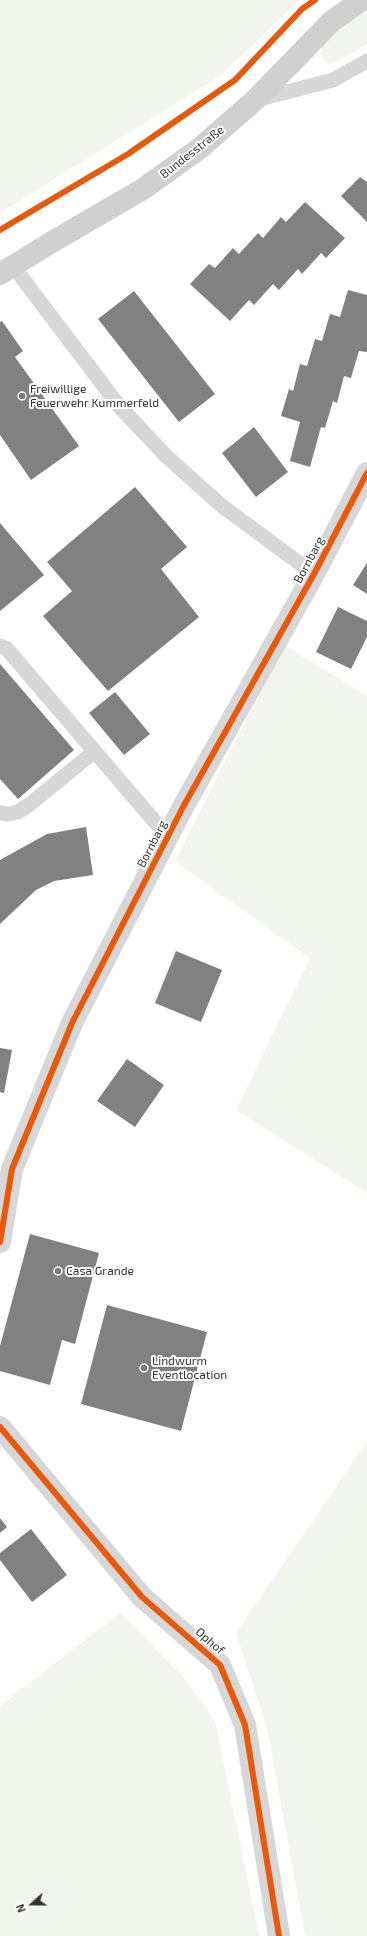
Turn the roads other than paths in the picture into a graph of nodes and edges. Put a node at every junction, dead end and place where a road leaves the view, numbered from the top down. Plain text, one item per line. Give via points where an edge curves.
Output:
1 (362, 0) edge
2 (367, 61) edge
3 (255, 100) junction
4 (6, 270) edge
5 (367, 473) edge
6 (314, 574) junction
7 (0, 646) edge
8 (95, 751) junction
9 (0, 813) edge
10 (168, 837) junction
11 (0, 1242) edge
12 (0, 1427) edge
13 (279, 1936) edge

1 - 3 street, Bundesstraße via 332,21
2 - 3 lane via 333,80
3 - 4 street, Bundesstraße via 199,149 143,189
4 - 6 lane via 119,406 167,457 222,506
5 - 6 street, Bornbarg
6 - 10 street, Bornbarg
7 - 8 lane via 7,649
8 - 9 lane via 18,812
8 - 10 lane
10 - 11 street, Bornbarg via 72,1023 12,1169
12 - 13 street, Ophof via 142,1597 220,1665 245,1725

